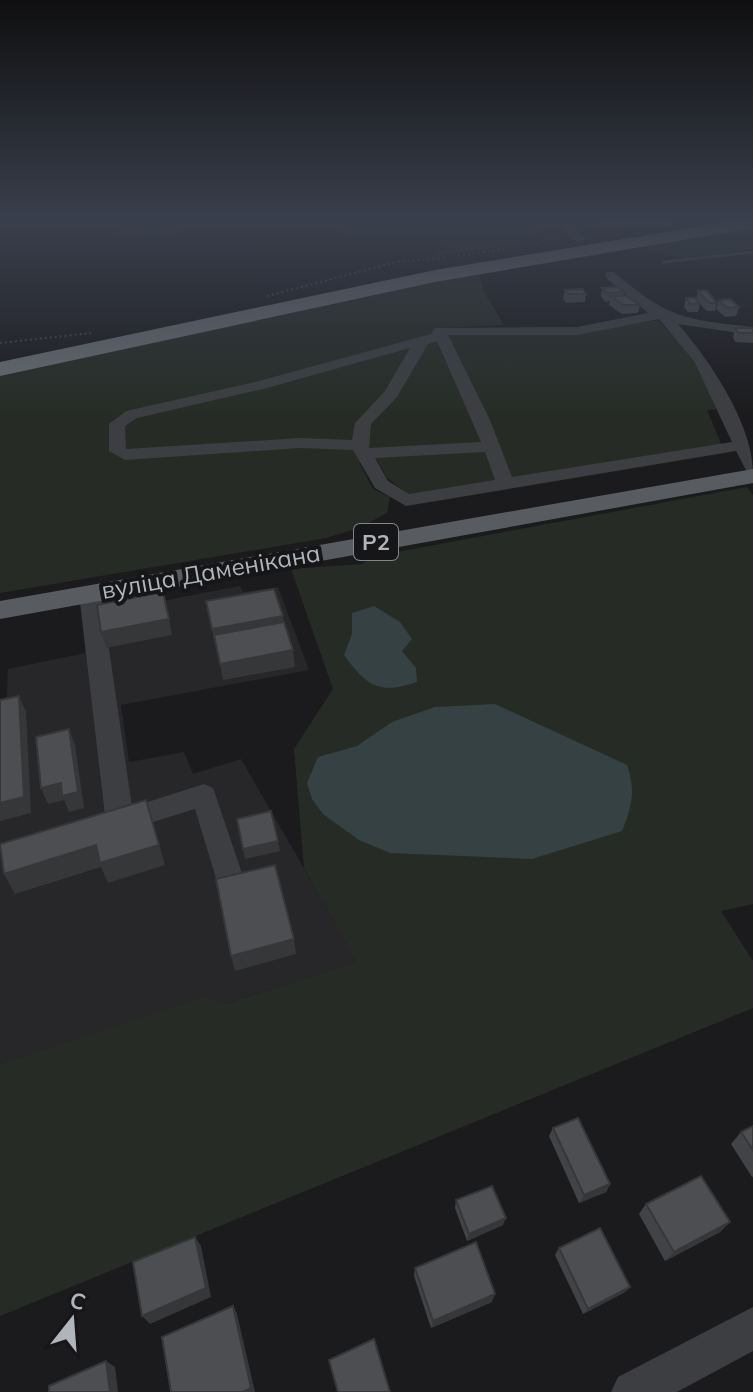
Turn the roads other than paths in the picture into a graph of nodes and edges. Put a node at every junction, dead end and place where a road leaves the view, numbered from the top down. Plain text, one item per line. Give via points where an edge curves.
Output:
1 (355, 286) edge
2 (388, 286) edge
3 (623, 286) edge
4 (662, 314) junction
5 (706, 326) junction
6 (753, 331) edge
7 (678, 332) junction
8 (441, 335) junction
9 (422, 341) junction
10 (0, 361) edge
11 (0, 369) edge
12 (742, 445) junction
13 (491, 447) junction
14 (361, 449) junction
15 (753, 468) edge
16 (753, 476) edge
17 (506, 485) junction
18 (90, 594) junction
19 (0, 610) edge
20 (120, 822) junction
21 (75, 833) edge
22 (229, 879) edge
23 (753, 1328) edge
24 (633, 1392) edge

1 - 10 highway
2 - 11 highway
3 - 4 street
4 - 5 street
4 - 7 street
4 - 8 street via 577,331 448,329
5 - 6 street
5 - 7 street
7 - 12 street via 701,360
8 - 9 street
8 - 13 street
9 - 14 street via 391,394 363,423
9 - 14 street via 132,414 117,424 118,451 125,455 300,443
12 - 15 street
12 - 17 street
13 - 14 street
13 - 17 street
14 - 17 street via 381,484 406,500
16 - 18 main road, вуліца Даменікана / Р2
18 - 19 main road, вуліца Даменікана / Р2
18 - 20 street
20 - 21 street
20 - 22 street via 204,795
23 - 24 street

